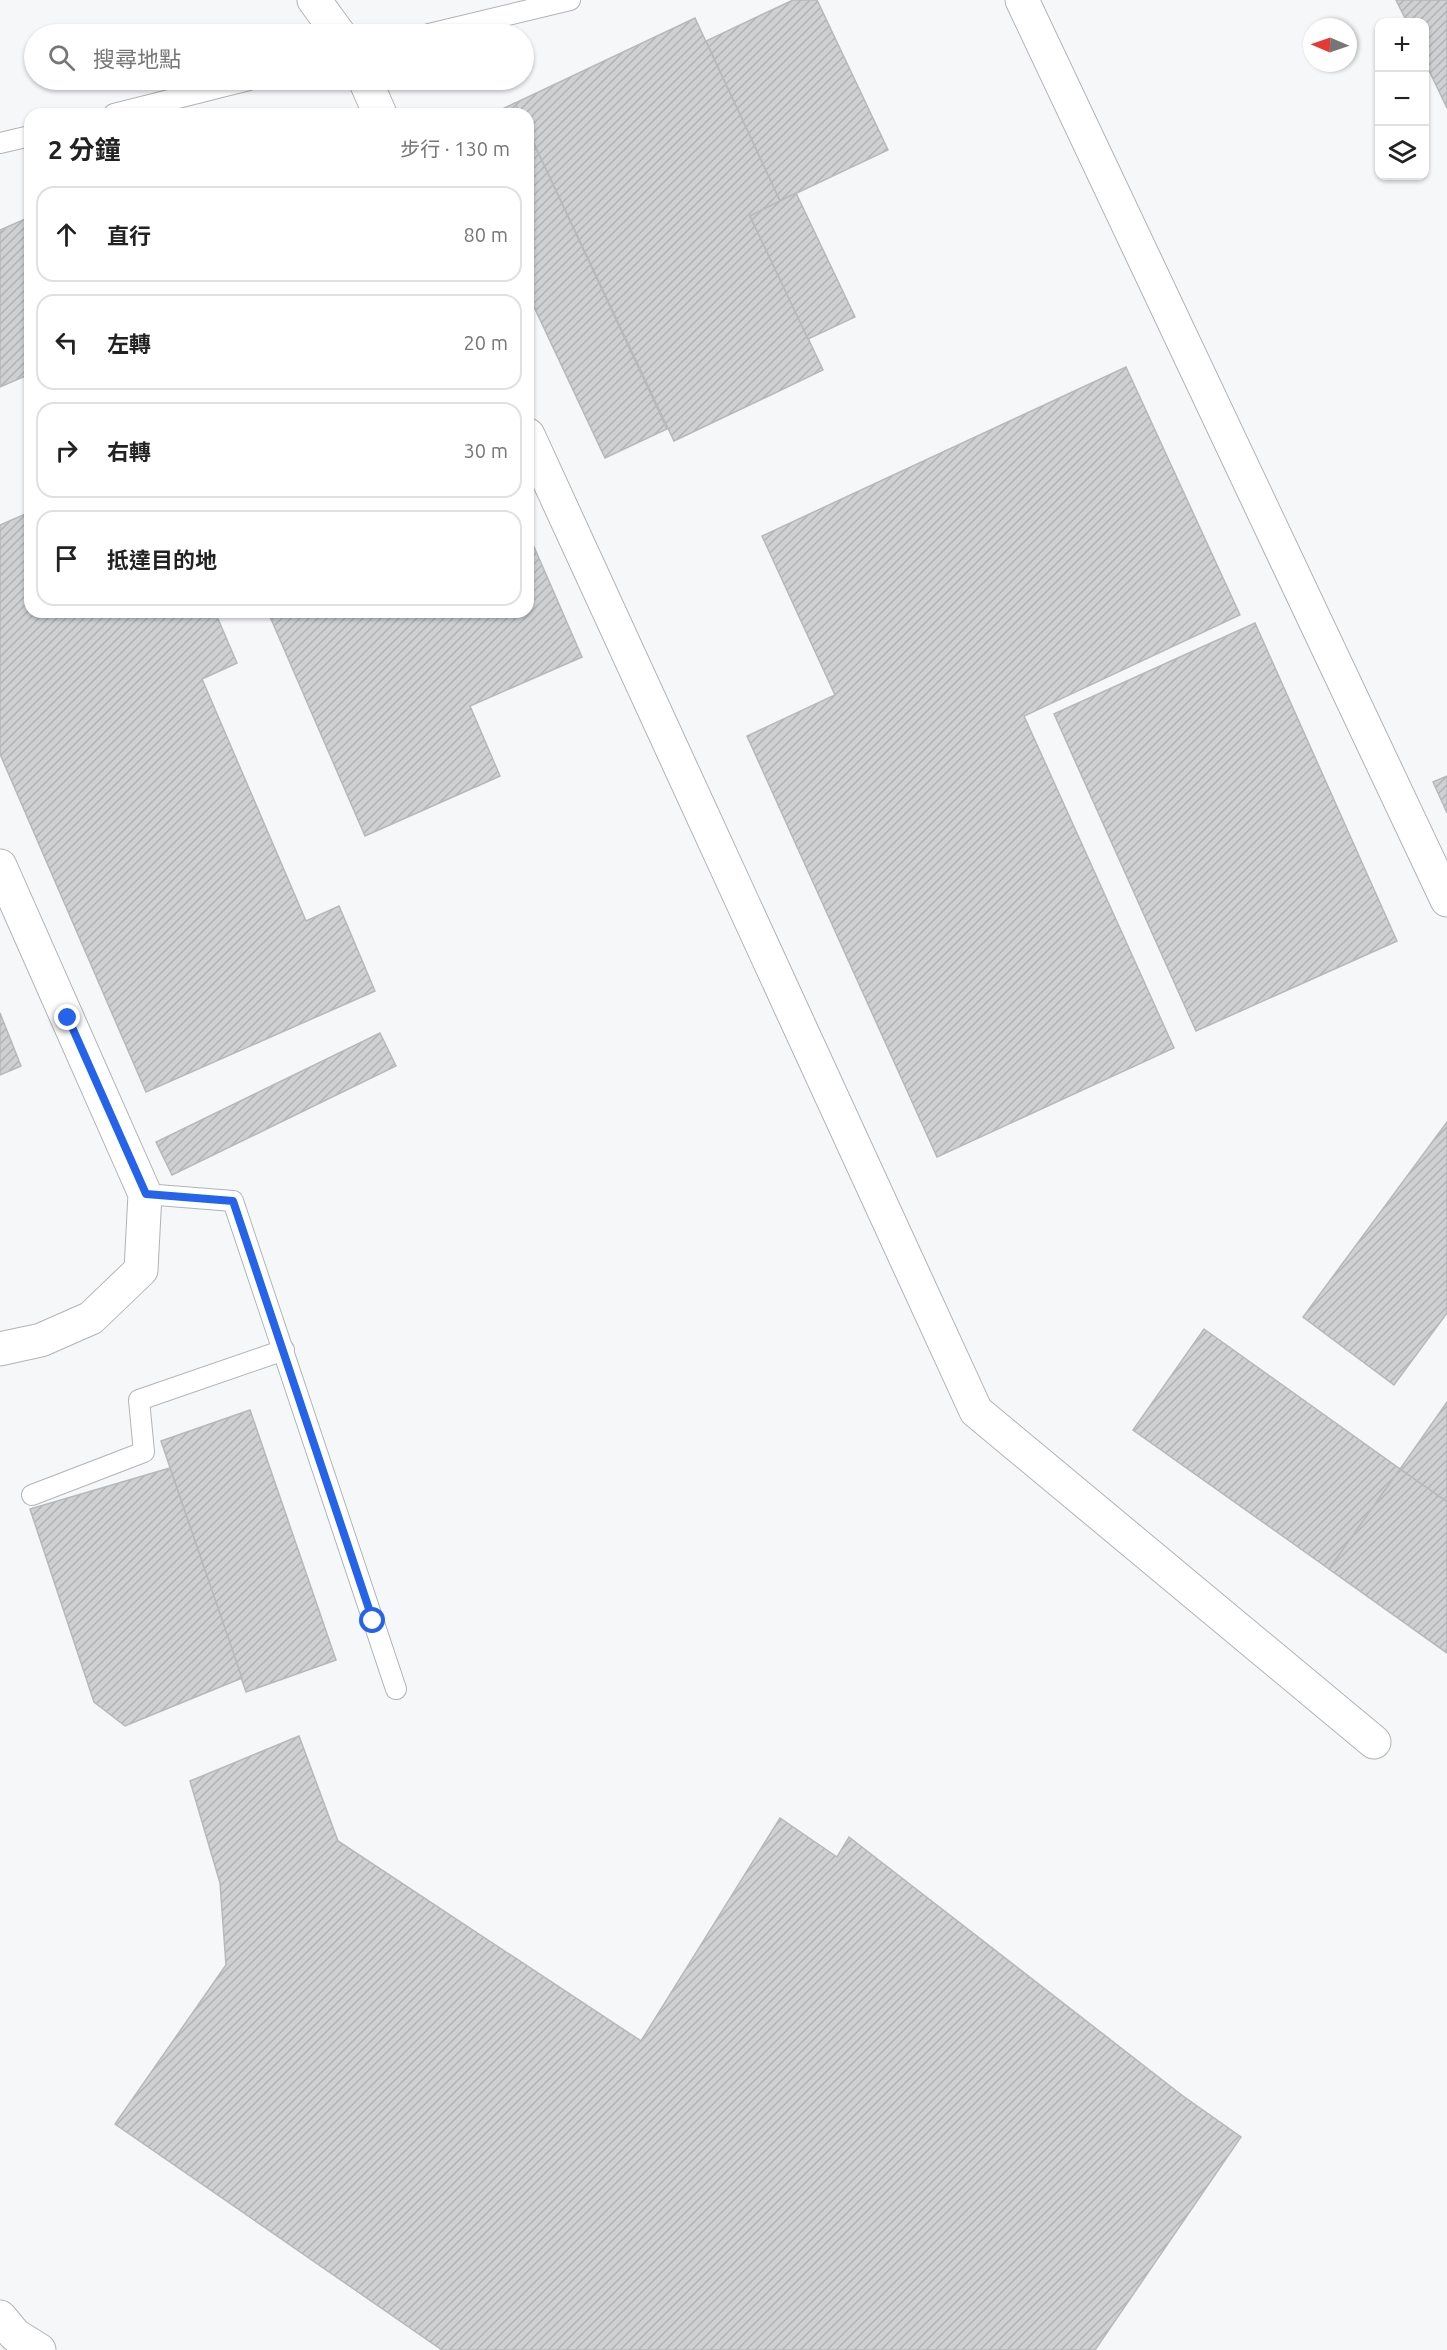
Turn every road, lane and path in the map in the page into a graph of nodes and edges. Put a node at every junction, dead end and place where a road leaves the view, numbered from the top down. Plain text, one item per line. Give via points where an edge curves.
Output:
1 (314, 0) edge
2 (570, 0) edge
3 (1022, 0) edge
4 (332, 24) edge
5 (470, 24) edge
6 (209, 90) edge
7 (369, 90) edge
8 (138, 108) edge
9 (377, 108) edge
10 (24, 137) edge
11 (0, 143) edge
12 (534, 448) edge
13 (0, 866) edge
14 (1447, 900) edge
15 (146, 1194) junction
16 (0, 1349) edge
17 (284, 1350) junction
18 (32, 1495) dead end
19 (396, 1689) dead end
20 (1374, 1742) dead end
21 (0, 2317) edge
22 (39, 2350) edge

1 - 4 street
2 - 5 lane
3 - 14 street
6 - 8 lane
7 - 9 street
10 - 11 lane
12 - 20 street via 976,1411
13 - 15 street
15 - 16 street via 141,1270 91,1318 41,1340
15 - 17 lane via 233,1201
17 - 18 lane via 139,1400 144,1452
17 - 19 lane
21 - 22 street via 15,2335

